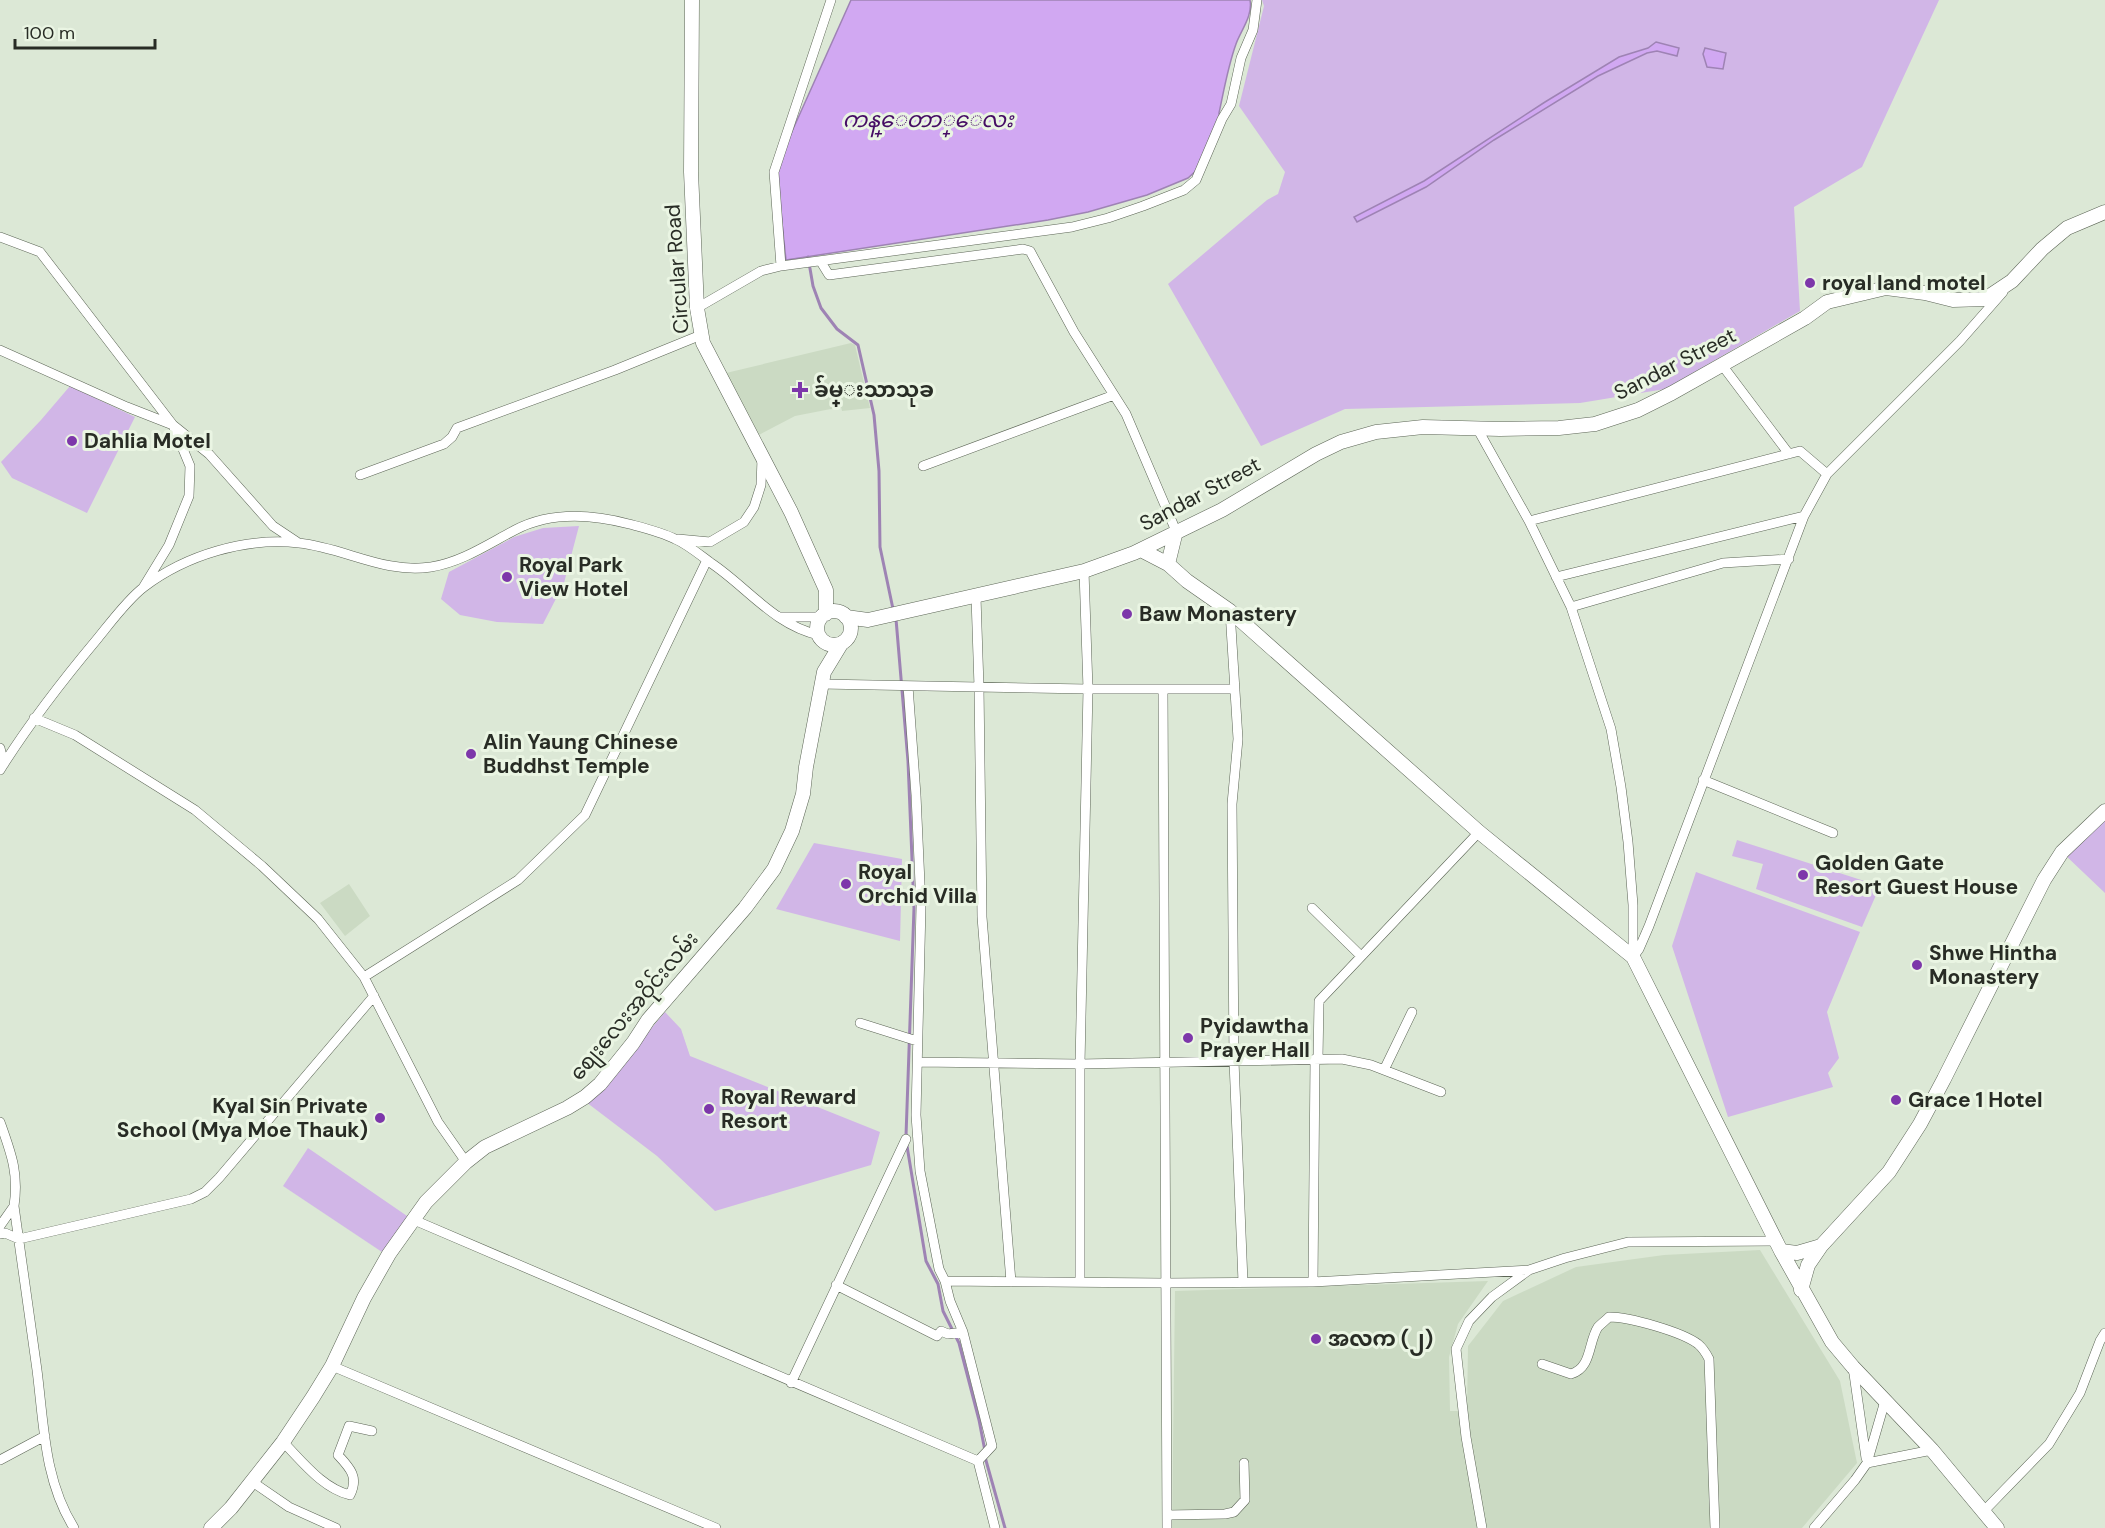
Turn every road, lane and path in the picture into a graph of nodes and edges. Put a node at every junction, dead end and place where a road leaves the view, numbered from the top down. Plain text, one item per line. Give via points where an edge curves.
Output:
1 (692, 0) edge
2 (831, 0) edge
3 (1257, 0) edge
4 (2105, 212) edge
5 (0, 237) edge
6 (821, 262) junction
7 (781, 266) junction
8 (2012, 281) junction
9 (697, 308) junction
10 (701, 335) junction
11 (0, 350) edge
12 (1722, 365) junction
13 (1114, 395) junction
14 (173, 425) junction
15 (1477, 428) junction
16 (1789, 454) junction
17 (762, 459) junction
18 (923, 466) dead end
19 (1827, 474) junction
20 (360, 475) dead end
21 (1804, 516) junction
22 (1529, 521) junction
23 (1176, 531) junction
24 (676, 539) junction
25 (298, 543) junction
26 (1141, 550) junction
27 (1789, 559) junction
28 (706, 560) junction
29 (1168, 564) junction
30 (1084, 571) junction
31 (1556, 577) junction
32 (142, 588) junction
33 (826, 590) junction
34 (976, 597) junction
35 (1571, 607) junction
36 (1230, 611) junction
37 (780, 616) junction
38 (824, 616) junction
39 (844, 616) junction
40 (868, 620) junction
41 (820, 637) junction
42 (845, 639) junction
43 (822, 678) junction
44 (907, 686) junction
45 (979, 687) junction
46 (1088, 689) junction
47 (1163, 689) junction
48 (1234, 689) junction
49 (34, 717) junction
50 (0, 748) edge
51 (2, 767) edge
52 (1703, 780) junction
53 (2105, 811) edge
54 (1479, 832) junction
55 (1833, 833) dead end
56 (1312, 908) dead end
57 (1361, 957) junction
58 (1633, 957) junction
59 (364, 977) junction
60 (374, 996) junction
61 (1412, 1012) dead end
62 (860, 1023) dead end
63 (916, 1041) junction
64 (1317, 1059) junction
65 (1234, 1061) junction
66 (918, 1062) junction
67 (1164, 1062) junction
68 (993, 1064) junction
69 (1080, 1064) junction
70 (1384, 1070) junction
71 (1441, 1092) dead end
72 (0, 1122) edge
73 (906, 1139) dead end
74 (466, 1162) junction
75 (14, 1206) junction
76 (414, 1220) junction
77 (0, 1226) edge
78 (0, 1234) edge
79 (19, 1239) junction
80 (1778, 1246) junction
81 (1821, 1246) junction
82 (1529, 1270) junction
83 (945, 1281) junction
84 (1080, 1281) junction
85 (1011, 1282) junction
86 (1242, 1282) junction
87 (1312, 1282) junction
88 (1165, 1283) junction
89 (837, 1285) junction
90 (1801, 1290) junction
91 (962, 1332) junction
92 (2105, 1333) edge
93 (1542, 1364) dead end
94 (333, 1366) junction
95 (1853, 1367) junction
96 (791, 1383) junction
97 (1885, 1401) junction
98 (372, 1431) dead end
99 (45, 1436) junction
100 (283, 1442) junction
101 (1932, 1450) junction
102 (979, 1459) junction
103 (0, 1460) edge
104 (1867, 1463) junction
105 (1244, 1464) dead end
106 (251, 1481) junction
107 (1983, 1512) junction
108 (1168, 1515) junction
109 (711, 1527) edge
110 (74, 1528) edge
111 (211, 1528) edge
112 (336, 1528) edge
113 (995, 1528) edge
114 (1167, 1528) edge
115 (1482, 1528) edge
116 (1715, 1528) edge
117 (1814, 1528) edge
118 (1997, 1528) edge

1 - 9 street, Circular Road
2 - 7 street via 774,172
3 - 6 street via 1253,30 1241,58 1231,104 1196,180 1184,190 1072,227
4 - 8 street, Sandar Street via 2067,228
5 - 14 street via 40,252
6 - 7 street
6 - 13 street via 829,275 1030,251
7 - 9 street via 761,271
8 - 12 street, Sandar Street via 1984,298 1953,300 1886,288 1827,302
8 - 19 street via 1960,341
9 - 10 street, Circular Road
10 - 17 street, Circular Road
10 - 20 street via 487,415 457,428 444,444
11 - 14 street
12 - 15 street, Sandar Street via 1638,410 1594,424
12 - 16 street
13 - 18 street
13 - 23 street via 1126,414
14 - 25 street via 209,454 273,526
14 - 32 street via 190,466 189,496 169,545
15 - 22 street
15 - 23 street, Sandar Street via 1376,432 1341,442 1222,510
16 - 19 street via 1800,451
16 - 22 street
17 - 24 street via 761,484 754,507 744,522 710,542
17 - 33 street, Circular Road
19 - 21 street
21 - 27 street
21 - 31 street
22 - 31 street
23 - 26 street, Sandar Street
23 - 29 street
24 - 25 street via 588,515 552,517 518,528 461,559 431,567 393,567
24 - 28 street
25 - 32 street via 258,542 210,554 182,564
26 - 29 street
26 - 30 street, Sandar Street
27 - 35 street via 1723,563
27 - 52 street
28 - 37 street
28 - 59 street via 585,815 518,879
29 - 36 street
30 - 34 street, Sandar Street
30 - 46 street
31 - 35 street
32 - 49 street
33 - 38 street, Circular Road
33 - 39 street
34 - 40 street, Sandar Street
34 - 45 street
35 - 58 street via 1611,729 1633,905
36 - 48 street
36 - 54 street
37 - 38 street
37 - 41 street via 792,626
38 - 39 street via 838,612
38 - 41 street via 818,623
39 - 40 street
39 - 42 street via 850,625
40 - 42 street
41 - 42 street via 830,645
41 - 43 street
42 - 43 street
43 - 44 street
43 - 74 street, စျေးလေးအဝိုင်းလမ်း via 803,794 792,831 774,869 600,1084 567,1108 485,1147
44 - 45 street
44 - 63 street via 921,906
45 - 46 street
45 - 68 street via 982,917
46 - 47 street
46 - 69 street
47 - 48 street
47 - 67 street
48 - 65 street via 1238,739 1232,804
49 - 51 street
49 - 59 street via 75,735 195,810 318,918
50 - 51 street
52 - 55 street
52 - 58 street via 1649,926
53 - 81 street via 2062,852 2044,880 1944,1079 1889,1172
54 - 57 street
54 - 58 street
56 - 57 street
57 - 64 street via 1319,1001
58 - 80 street
59 - 60 street
60 - 74 street via 438,1122
60 - 79 street via 205,1192 191,1199
61 - 70 street
62 - 63 street
63 - 66 street
64 - 65 street
64 - 70 street via 1342,1059
64 - 87 street
65 - 67 street
65 - 86 street
66 - 68 street
66 - 83 street via 920,1171 939,1269
67 - 69 street
67 - 88 street
68 - 69 street
68 - 85 street
69 - 84 street
70 - 71 street
72 - 75 street via 16,1170
73 - 89 street
74 - 76 street, စျေးလေးအဝိုင်းလမ်း via 426,1202
75 - 77 street
75 - 79 street
76 - 94 street, စျေးလေးအဝိုင်းလမ်း via 364,1298
76 - 96 street
78 - 79 street
79 - 99 street
80 - 81 street via 1797,1252
80 - 82 street via 1628,1242
80 - 90 street
81 - 90 street via 1808,1265
82 - 87 street
82 - 115 street via 1492,1297 1468,1321 1456,1349
83 - 85 street
83 - 91 street
84 - 85 street
84 - 88 street
86 - 87 street
86 - 88 street
88 - 108 street
89 - 91 street via 937,1336 941,1331
89 - 96 street
90 - 95 street via 1832,1342
91 - 102 street via 992,1446
92 - 107 street via 2080,1393 2049,1444
93 - 116 street via 1576,1373 1587,1359 1598,1328 1609,1317 1646,1323 1696,1342 1705,1350 1709,1359
94 - 100 street, စျေးလေးအဝိုင်းလမ်း
94 - 109 street
95 - 97 street
95 - 104 street
96 - 102 street
97 - 101 street
97 - 104 street
98 - 100 street via 349,1426 338,1455 353,1472 350,1495 323,1481
99 - 103 street
99 - 110 street via 56,1492
100 - 106 street, စျေးလေးအဝိုင်းလမ်း
101 - 104 street
101 - 107 street
102 - 113 street
104 - 117 street
105 - 108 street via 1245,1500 1234,1512
106 - 111 street, စျေးလေးအဝိုင်းလမ်း
106 - 112 street via 289,1507
107 - 118 street
108 - 114 street

